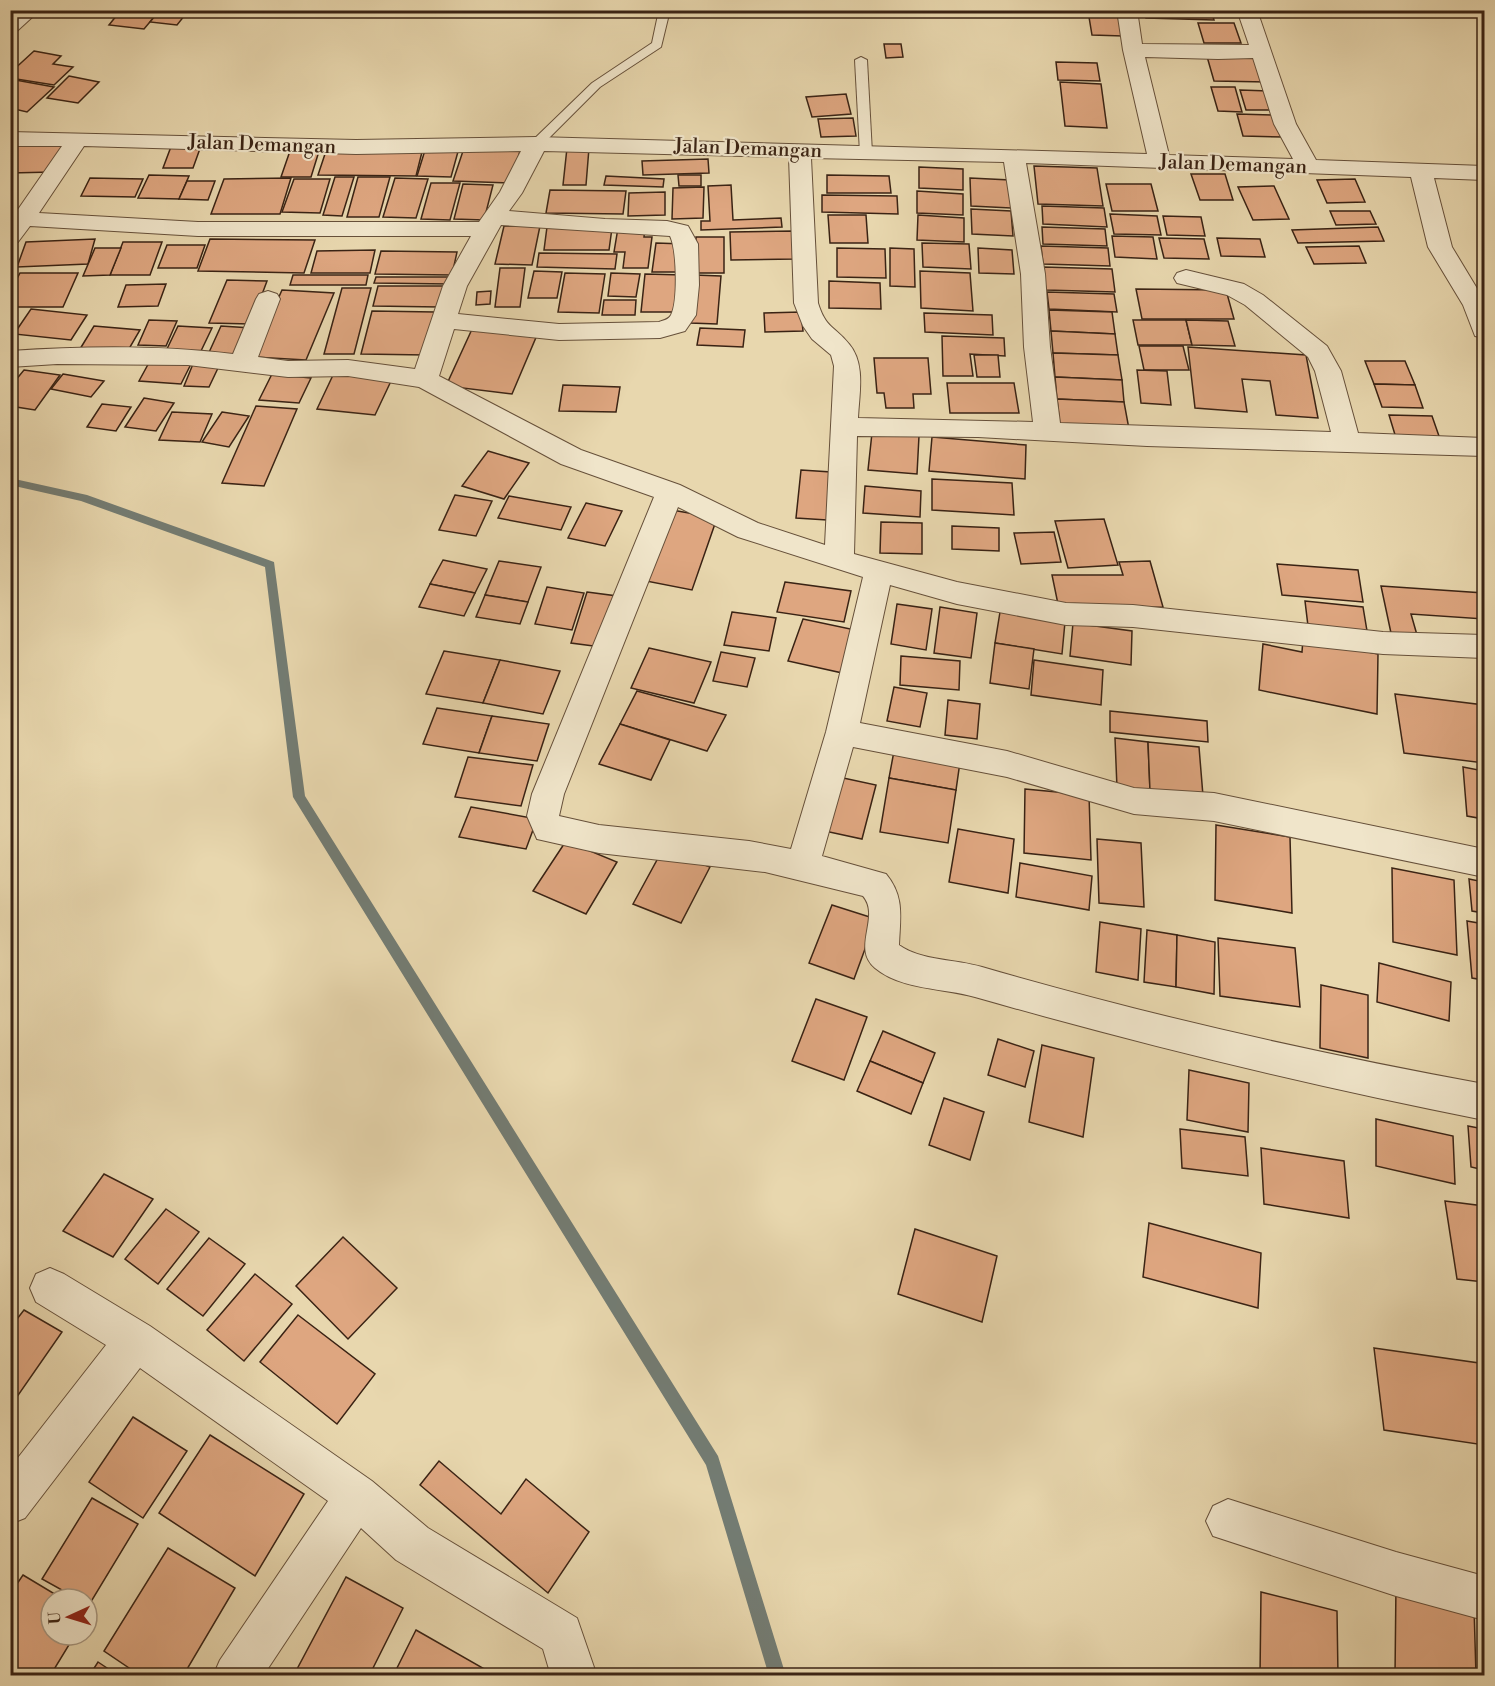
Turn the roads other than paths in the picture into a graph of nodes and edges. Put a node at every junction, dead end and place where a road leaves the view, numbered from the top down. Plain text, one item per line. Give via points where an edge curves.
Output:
1 (30, 10) edge
2 (664, 10) edge
3 (1126, 10) edge
4 (1247, 10) edge
5 (11, 26) edge
6 (1133, 50) junction
7 (1261, 51) junction
8 (861, 60) dead end
9 (78, 139) junction
10 (10, 140) edge
11 (536, 144) junction
12 (800, 150) junction
13 (866, 153) junction
14 (1014, 156) junction
15 (1160, 163) junction
16 (1308, 167) junction
17 (1421, 172) junction
18 (1485, 173) edge
19 (490, 223) junction
20 (17, 228) edge
21 (1186, 278) dead end
22 (268, 299) dead end
23 (445, 320) junction
24 (1485, 330) edge
25 (10, 359) edge
26 (242, 364) junction
27 (424, 379) junction
28 (845, 428) junction
29 (1048, 432) junction
30 (1347, 443) junction
31 (1485, 447) edge
32 (670, 492) junction
33 (839, 560) junction
34 (879, 571) junction
35 (1485, 647) edge
36 (842, 732) junction
37 (1485, 863) edge
38 (803, 865) junction
39 (1485, 1102) edge
40 (50, 1288) dead end
41 (136, 1340) junction
42 (357, 1496) junction
43 (10, 1503) edge
44 (1228, 1521) dead end
45 (1485, 1598) edge
46 (236, 1676) edge
47 (574, 1676) edge

1 - 5 street
2 - 11 lane via 657,45 596,85
3 - 6 street
4 - 7 street
6 - 7 street
6 - 15 street
7 - 16 street via 1285,124
8 - 13 lane
9 - 10 street, Jalan Demangan
9 - 11 street, Jalan Demangan via 356,147
9 - 20 street
11 - 12 street, Jalan Demangan
11 - 19 street via 511,193
12 - 13 street, Jalan Demangan
12 - 28 street via 806,303 810,318 821,333 842,349 846,357
13 - 14 street, Jalan Demangan
14 - 15 street, Jalan Demangan
14 - 29 street via 1033,274
15 - 16 street, Jalan Demangan
16 - 17 street, Jalan Demangan
17 - 18 street, Jalan Demangan
17 - 24 street via 1440,247 1475,305
19 - 20 street via 357,231 78,224
19 - 23 street via 455,286
19 - 23 street via 680,231 686,244 684,315 676,325 660,330 559,332
21 - 30 street via 1235,289 1318,352 1328,371
22 - 26 street
23 - 27 street
25 - 26 street via 188,357
26 - 27 street via 288,369 348,368
27 - 32 street via 572,457
28 - 29 street
28 - 33 street
29 - 30 street
30 - 31 street
32 - 33 street via 748,530
32 - 38 street via 562,756 543,816 549,829 568,833
33 - 34 street
34 - 35 street via 957,593 1066,614 1133,616 1383,643
34 - 36 street
36 - 37 street via 1007,764 1134,801 1214,807
36 - 38 street
38 - 39 street via 874,884 886,906 881,950 892,961 914,969 1392,1085
40 - 41 street
41 - 42 street
41 - 43 street
42 - 46 street
42 - 47 street via 412,1544 561,1634
44 - 45 street

